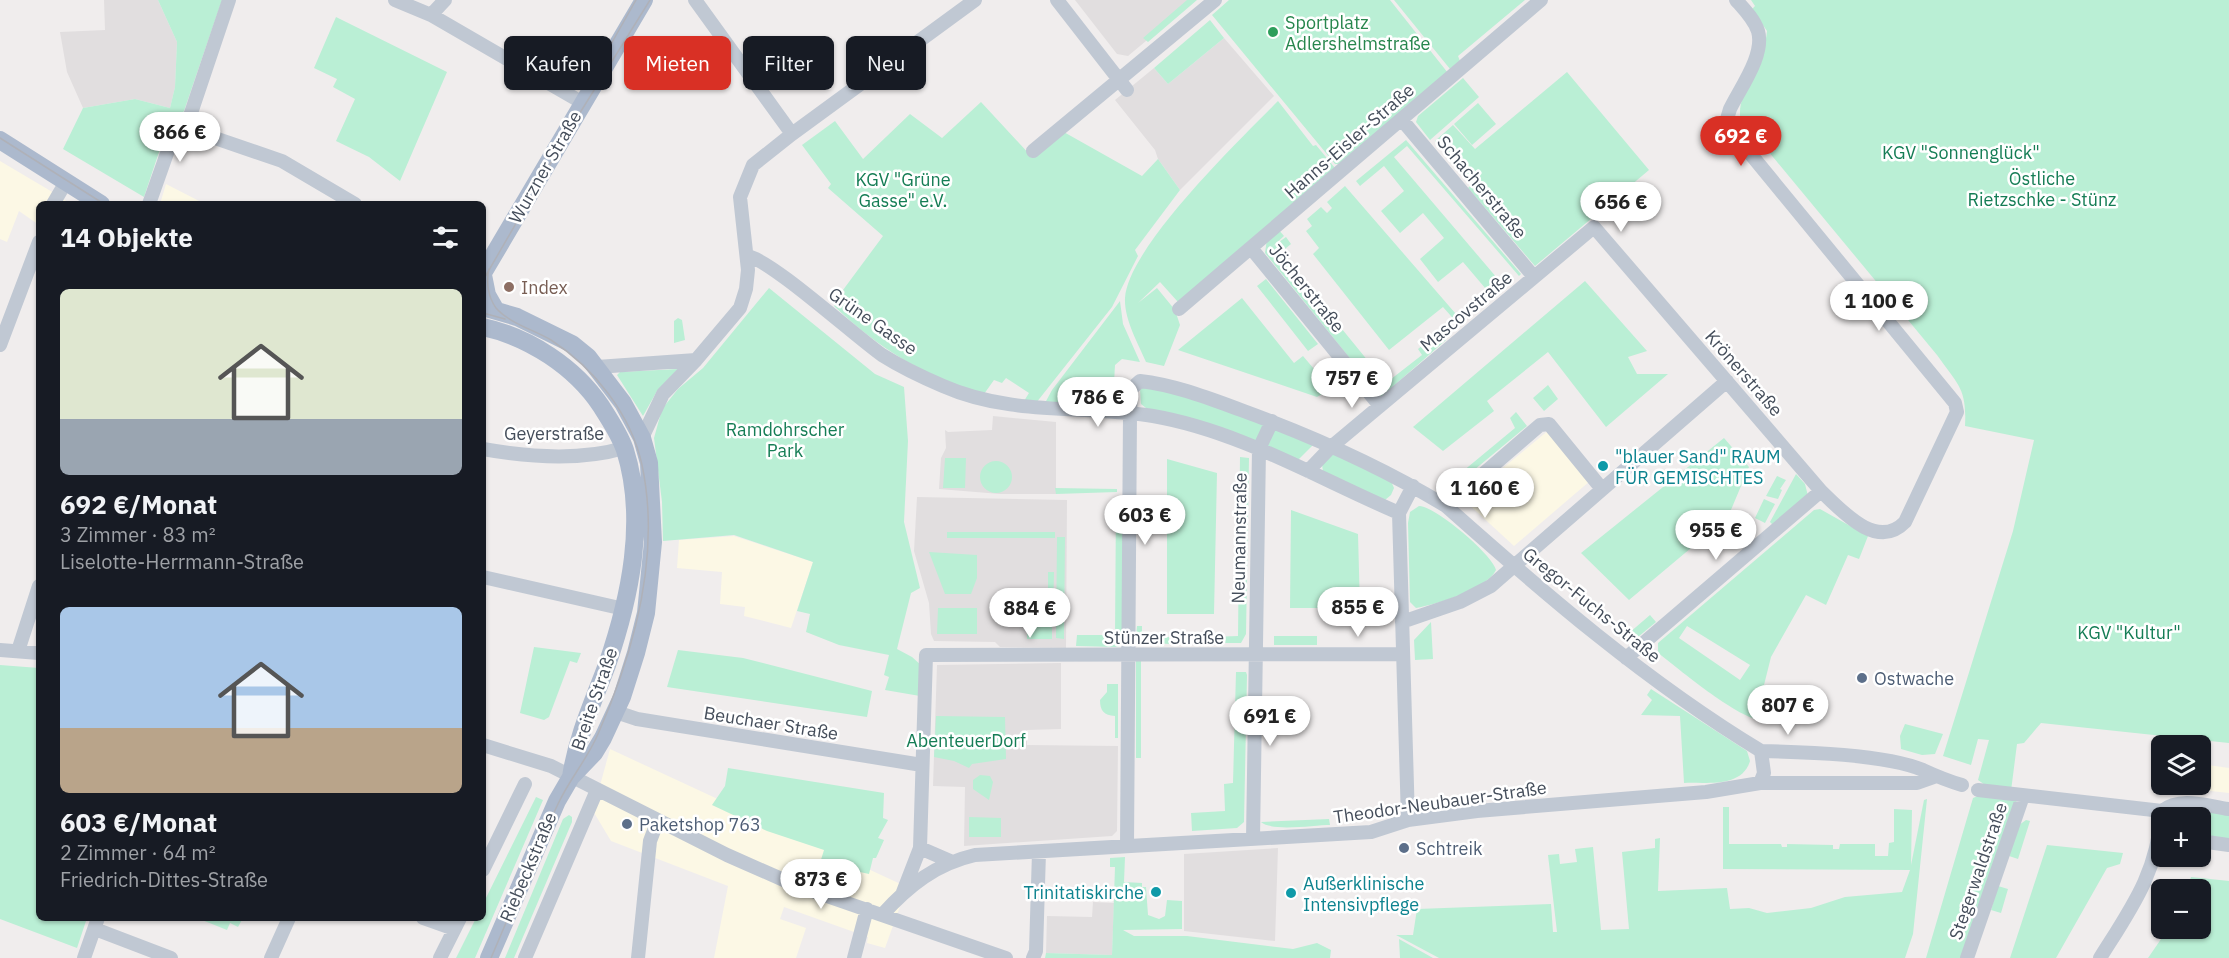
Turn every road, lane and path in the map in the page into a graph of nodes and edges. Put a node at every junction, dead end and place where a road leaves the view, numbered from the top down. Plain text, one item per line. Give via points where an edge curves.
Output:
1 (229, 0) edge
2 (395, 0) edge
3 (445, 0) edge
4 (644, 0) edge
5 (696, 0) edge
6 (975, 0) edge
7 (1057, 0) edge
8 (1215, 0) edge
9 (1541, 0) edge
10 (1736, 0) edge
11 (431, 15) junction
12 (1123, 85) junction
13 (583, 102) junction
14 (1402, 120) junction
15 (177, 125) junction
16 (792, 134) junction
17 (0, 139) edge
18 (1033, 151) dead end
19 (66, 182) junction
20 (55, 201) edge
21 (96, 201) edge
22 (150, 201) edge
23 (350, 201) edge
24 (1594, 227) joint
25 (1251, 248) junction
26 (36, 250) edge
27 (747, 256) junction
28 (486, 275) edge
29 (1534, 277) junction
30 (1179, 309) dead end
31 (487, 318) edge
32 (0, 345) edge
33 (696, 360) junction
34 (597, 367) junction
35 (1727, 381) junction
36 (1380, 406) junction
37 (1130, 414) junction
38 (1272, 421) junction
39 (642, 438) junction
40 (1331, 447) junction
41 (624, 448) junction
42 (486, 449) edge
43 (1259, 449) junction
44 (1308, 471) junction
45 (1413, 486) junction
46 (1602, 489) junction
47 (1821, 491) junction
48 (1446, 506) junction
49 (1399, 513) junction
50 (1513, 566) junction
51 (486, 578) edge
52 (36, 595) edge
53 (624, 609) junction
54 (1402, 622) junction
55 (0, 650) edge
56 (18, 651) junction
57 (36, 653) edge
58 (1255, 654) junction
59 (1403, 654) junction
60 (926, 655) joint
61 (1128, 655) junction
62 (1626, 658) junction
63 (615, 712) junction
64 (486, 746) edge
65 (1761, 751) junction
66 (922, 765) junction
67 (571, 777) junction
68 (1934, 777) junction
69 (1760, 783) junction
70 (525, 784) dead end
71 (1962, 785) dead end
72 (597, 790) junction
73 (1978, 790) dead end
74 (2023, 796) junction
75 (2168, 807) edge
76 (2229, 809) edge
77 (2151, 811) edge
78 (658, 820) junction
79 (1408, 820) junction
80 (1253, 839) junction
81 (2211, 843) edge
82 (2229, 845) edge
83 (1127, 846) junction
84 (920, 848) junction
85 (1039, 852) junction
86 (950, 861) junction
87 (486, 864) edge
88 (2152, 867) edge
89 (903, 892) junction
90 (867, 909) junction
91 (882, 915) junction
92 (288, 921) edge
93 (440, 921) edge
94 (97, 923) edge
95 (457, 924) edge
96 (84, 958) edge
97 (171, 958) edge
98 (270, 958) edge
99 (440, 958) edge
100 (489, 958) edge
101 (525, 958) edge
102 (638, 958) edge
103 (854, 958) edge
104 (1006, 958) edge
105 (1033, 958) edge
106 (1967, 958) edge
107 (2100, 958) edge

1 - 15 street via 189,119
2 - 11 street
3 - 11 street
4 - 13 main road, Wurzner Straße
5 - 16 street
6 - 16 street
7 - 12 street
8 - 12 street
9 - 14 street, Hanns-Eisler-Straße
10 - 47 street, Krönerstraße via 1756,26 1759,39 1730,109 1730,129 1956,403 1957,412 1909,517 1893,531 1875,532 1847,516
11 - 13 street
12 - 18 street
13 - 28 main road, Wurzner Straße
14 - 25 street, Hanns-Eisler-Straße
14 - 29 street, Schacherstraße
15 - 22 street
15 - 23 street via 282,161
16 - 27 street via 756,162 741,190
17 - 19 main road
19 - 20 street
19 - 21 main road
24 - 29 street, Mascovstraße
24 - 35 street, Krönerstraße
25 - 30 street, Hanns-Eisler-Straße
25 - 36 street, Jöcherstraße
26 - 32 street
27 - 33 street via 747,285 740,308
27 - 37 street, Grüne Gasse via 777,273 884,356 945,387 1001,405
29 - 36 street, Mascovstraße
31 - 34 main road, Breite Straße via 517,317 572,344
31 - 41 main road, Breite Straße via 574,374 597,401
33 - 34 street
33 - 39 street via 663,394
34 - 39 main road, Breite Straße via 614,388
35 - 46 street
35 - 47 street, Krönerstraße
36 - 40 street, Mascovstraße
37 - 38 street, Gregor-Fuchs-Straße via 1131,389 1140,381 1209,398
37 - 43 street via 1192,426
37 - 61 street
38 - 40 street, Gregor-Fuchs-Straße
38 - 43 street, Neumannstraße
39 - 63 main road, Breite Straße via 653,505 651,578 636,653
40 - 44 street, Mascovstraße
40 - 45 street, Gregor-Fuchs-Straße
41 - 42 street, Geyerstraße via 601,455 516,455
41 - 53 main road, Breite Straße via 632,485 634,524 631,576
43 - 44 street
43 - 58 street, Neumannstraße
44 - 49 street
45 - 48 street, Gregor-Fuchs-Straße
45 - 49 street
46 - 48 street via 1549,424 1540,425
46 - 50 street
47 - 62 street
48 - 50 street, Gregor-Fuchs-Straße
49 - 54 street
50 - 54 street via 1470,598
50 - 62 street, Gregor-Fuchs-Straße
51 - 53 street
52 - 56 street
53 - 67 main road, Breite Straße via 576,746
54 - 59 street
55 - 56 street
56 - 57 street
58 - 59 street, Stünzer Straße
58 - 61 street, Stünzer Straße
58 - 80 street, Neumannstraße
59 - 79 street
60 - 61 street, Stünzer Straße
60 - 66 street, Theodor-Neubauer-Straße
61 - 83 street
62 - 65 street, Gregor-Fuchs-Straße
63 - 66 street, Beuchaer Straße
63 - 67 main road, Breite Straße via 594,753
64 - 67 street via 534,760
65 - 68 street, Theodor-Neubauer-Straße via 1882,760 1923,770
65 - 69 street via 1764,773
66 - 84 street, Theodor-Neubauer-Straße
67 - 72 street
67 - 100 main road, Riebeckstraße
68 - 69 street, Theodor-Neubauer-Straße via 1917,783
68 - 71 street, Theodor-Neubauer-Straße
69 - 79 street, Theodor-Neubauer-Straße via 1706,792
70 - 87 street
72 - 78 street
72 - 101 street
73 - 74 street
74 - 77 street
74 - 106 street, Stegerwaldstraße
75 - 76 street via 2183,802
78 - 90 street via 763,871
78 - 102 street via 650,841
79 - 80 street, Theodor-Neubauer-Straße via 1371,832
80 - 83 street, Theodor-Neubauer-Straße
81 - 82 street
83 - 85 street, Theodor-Neubauer-Straße
84 - 86 street
84 - 89 street, Theodor-Neubauer-Straße
85 - 86 street, Theodor-Neubauer-Straße via 975,855
85 - 105 street
86 - 89 street, Theodor-Neubauer-Straße
88 - 107 street via 2141,892
89 - 91 street, Theodor-Neubauer-Straße
90 - 91 street
90 - 103 street
91 - 104 street
92 - 98 street
93 - 95 street
94 - 96 street
94 - 97 street
95 - 99 street

